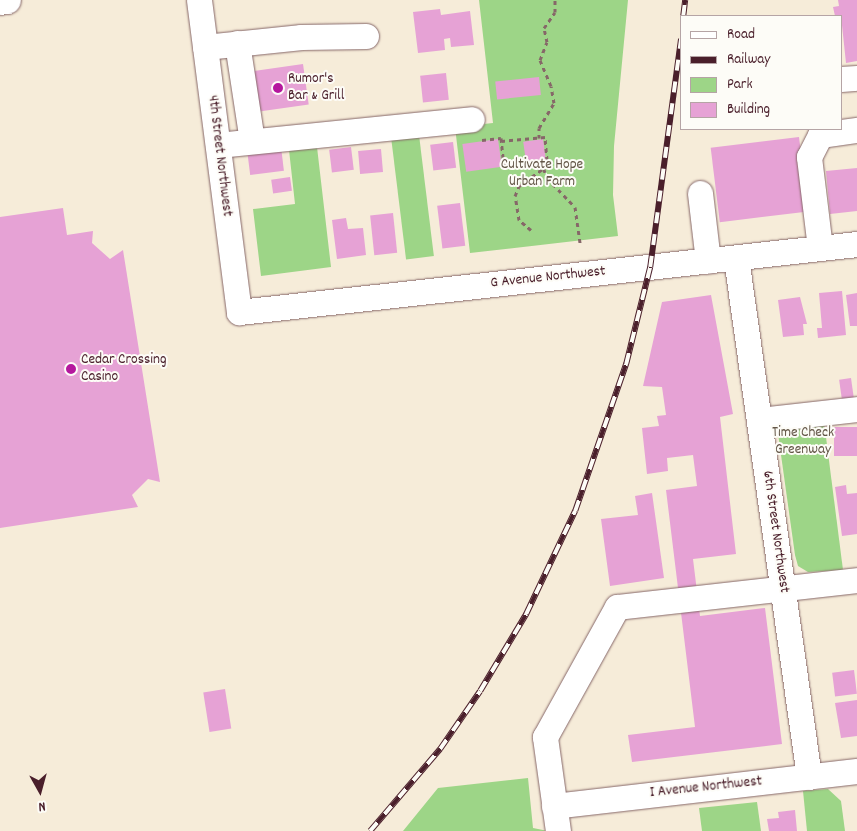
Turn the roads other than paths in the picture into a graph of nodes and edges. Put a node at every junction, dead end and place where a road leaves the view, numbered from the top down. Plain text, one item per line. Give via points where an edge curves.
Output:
1 (7, 0) edge
2 (199, 0) edge
3 (0, 1) edge
4 (366, 36) dead end
5 (237, 43) junction
6 (205, 47) junction
7 (857, 78) edge
8 (842, 79) edge
9 (469, 119) road end
10 (857, 130) edge
11 (252, 141) junction
12 (218, 145) junction
13 (700, 193) dead end
14 (857, 244) edge
15 (820, 248) junction
16 (736, 258) junction
17 (708, 261) junction
18 (239, 312) joint
19 (857, 409) edge
20 (759, 420) junction
21 (857, 580) edge
22 (783, 587) junction
23 (809, 777) junction
24 (856, 777) edge
25 (554, 806) junction
26 (558, 831) edge

1 - 3 main road
2 - 6 street, 4th Street Northwest
4 - 5 street via 300,37
5 - 6 street
5 - 11 street
6 - 12 street, 4th Street Northwest
7 - 8 street
9 - 11 street
10 - 15 street via 820,135 809,157
11 - 12 street
12 - 18 street, 4th Street Northwest
13 - 17 street
14 - 15 street, G Avenue Northwest
15 - 16 street, G Avenue Northwest
16 - 17 street, G Avenue Northwest
16 - 20 street, 6th Street Northwest
17 - 18 street, G Avenue Northwest
19 - 20 street
20 - 22 street, 6th Street Northwest
21 - 22 street
22 - 23 street, 6th Street Northwest
22 - 25 street via 617,607 546,737
23 - 24 street, I Avenue Northwest
23 - 25 street, I Avenue Northwest
25 - 26 street

